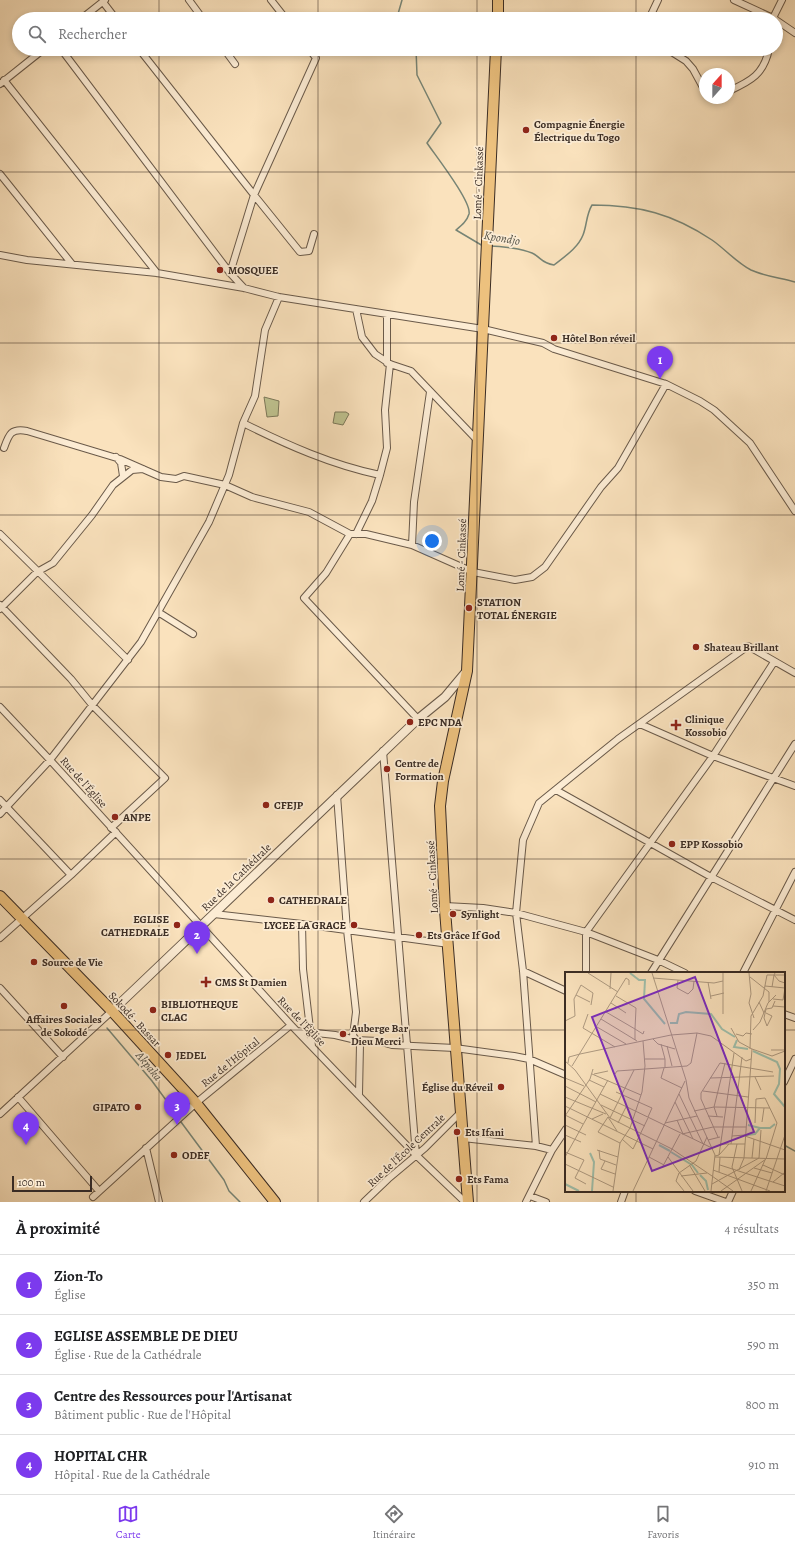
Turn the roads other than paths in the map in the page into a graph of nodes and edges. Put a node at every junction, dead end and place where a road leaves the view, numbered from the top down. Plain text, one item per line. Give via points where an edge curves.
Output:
1 (189, 0) edge
2 (271, 0) edge
3 (498, 0) edge
4 (658, 0) edge
5 (734, 0) edge
6 (782, 0) edge
7 (104, 1) edge
8 (90, 12) edge
9 (111, 12) edge
10 (198, 12) edge
11 (280, 12) edge
12 (498, 12) edge
13 (652, 12) edge
14 (759, 12) edge
15 (777, 12) edge
16 (783, 25) edge
17 (795, 33) edge
18 (35, 56) edge
19 (66, 56) edge
20 (145, 56) edge
21 (229, 56) edge
22 (314, 56) edge
23 (496, 56) edge
24 (677, 56) edge
25 (768, 56) edge
26 (235, 64) dead end
27 (699, 81) edge
28 (2, 82) edge
29 (735, 87) edge
30 (0, 174) edge
31 (254, 195) junction
32 (314, 234) dead end
33 (0, 255) edge
34 (72, 264) junction
35 (157, 273) junction
36 (230, 273) junction
37 (244, 288) junction
38 (278, 297) junction
39 (356, 309) junction
40 (387, 314) junction
41 (483, 329) junction
42 (389, 363) junction
43 (666, 384) junction
44 (430, 392) junction
45 (243, 423) junction
46 (477, 440) junction
47 (4, 448) dead end
48 (116, 458) junction
49 (144, 469) junction
50 (380, 475) junction
51 (123, 476) junction
52 (225, 485) junction
53 (795, 511) edge
54 (0, 534) edge
55 (353, 534) junction
56 (412, 544) junction
57 (37, 572) junction
58 (473, 572) junction
59 (1, 607) edge
60 (158, 612) junction
61 (193, 634) dead end
62 (128, 660) junction
63 (774, 662) junction
64 (467, 671) junction
65 (795, 673) edge
66 (93, 706) junction
67 (0, 707) edge
68 (418, 719) junction
69 (640, 724) junction
70 (795, 744) edge
71 (383, 752) junction
72 (713, 756) junction
73 (50, 760) junction
74 (774, 779) junction
75 (795, 786) edge
76 (556, 790) junction
77 (337, 795) junction
78 (0, 800) edge
79 (7, 807) junction
80 (0, 814) edge
81 (113, 830) junction
82 (652, 843) junction
83 (795, 872) edge
84 (71, 875) junction
85 (711, 877) junction
86 (0, 896) edge
87 (445, 906) junction
88 (775, 909) junction
89 (516, 913) junction
90 (214, 914) junction
91 (21, 918) junction
92 (795, 920) edge
93 (302, 924) junction
94 (201, 927) junction
95 (347, 930) junction
96 (586, 932) junction
97 (398, 937) junction
98 (0, 938) edge
99 (448, 944) junction
100 (658, 960) junction
101 (523, 971) junction
102 (586, 972) edge
103 (651, 972) edge
104 (682, 972) edge
105 (744, 972) edge
106 (0, 988) edge
107 (565, 991) edge
108 (112, 1011) junction
109 (785, 1014) edge
110 (795, 1018) edge
111 (292, 1025) junction
112 (297, 1031) junction
113 (311, 1032) junction
114 (356, 1040) junction
115 (408, 1045) junction
116 (312, 1046) junction
117 (455, 1048) junction
118 (63, 1057) junction
119 (529, 1059) junction
120 (795, 1059) edge
121 (565, 1075) edge
122 (785, 1080) edge
123 (359, 1094) junction
124 (18, 1097) junction
125 (196, 1103) junction
126 (461, 1112) junction
127 (0, 1114) edge
128 (565, 1130) edge
129 (463, 1138) junction
130 (536, 1146) junction
131 (146, 1148) junction
132 (552, 1150) junction
133 (416, 1155) junction
134 (100, 1191) junction
135 (625, 1192) edge
136 (698, 1192) edge
137 (732, 1192) edge
138 (93, 1197) dead end
139 (528, 1199) edge
140 (159, 1202) edge
141 (275, 1202) edge
142 (364, 1202) edge
143 (467, 1202) edge
144 (546, 1202) edge
145 (620, 1202) edge
146 (727, 1202) edge

1 - 10 street
2 - 11 street
3 - 12 main road
4 - 13 street
5 - 14 street
6 - 15 street
7 - 8 street
7 - 9 street
16 - 17 street
18 - 28 street
19 - 36 street
20 - 31 street
21 - 26 street
22 - 31 street via 316,58
23 - 41 main road, Lomé - Cinkassé
24 - 27 street via 689,65
25 - 29 street via 757,74
28 - 35 street
30 - 34 street
31 - 32 street via 300,252 308,251
31 - 36 street
33 - 34 street
34 - 35 street
35 - 37 street
36 - 37 street
37 - 38 street
38 - 39 street
38 - 45 street via 265,330 255,396
39 - 40 street
39 - 42 street via 362,337 375,354
40 - 41 street
40 - 42 street
41 - 43 street via 543,343 554,349
41 - 46 main road, Lomé - Cinkassé
42 - 44 street via 411,371
42 - 50 street via 385,410 387,448
43 - 53 street via 714,410 750,443
43 - 58 street via 618,468 601,486 545,568 532,577 515,580
44 - 46 street
44 - 56 street via 414,502
45 - 50 street via 286,444 351,469
45 - 52 street
46 - 58 main road, Lomé - Cinkassé
47 - 48 street via 9,434 12,430 18,429
48 - 49 street
48 - 51 street via 121,463
49 - 51 street via 132,470
49 - 52 street via 161,477 176,479 184,476
50 - 55 street via 372,501
51 - 57 street via 113,485 53,563
52 - 55 street via 252,497 309,512
52 - 60 street via 210,522
54 - 57 street
55 - 56 street via 366,534
55 - 68 street via 326,573 304,598
56 - 58 street
57 - 59 street
57 - 62 street
58 - 64 main road, Lomé - Cinkassé
59 - 66 street via 71,679
60 - 61 street
60 - 62 street
62 - 66 street
63 - 65 street
63 - 69 street via 748,646
63 - 72 street
64 - 68 street, Rue de la Cathédrale via 445,697
64 - 87 main road, Lomé - Cinkassé via 441,795
66 - 73 street
66 - 81 street via 165,778
67 - 73 street, Rue de l'Église
68 - 71 street, Rue de la Cathédrale
69 - 72 street
69 - 76 street
70 - 74 street
71 - 77 street, Rue de la Cathédrale
71 - 97 street
72 - 74 street
72 - 82 street
73 - 79 street
73 - 81 street, Rue de l'Église
74 - 75 street
74 - 85 street
76 - 82 street
76 - 89 street via 539,803 523,840
77 - 90 street, Rue de la Cathédrale
77 - 95 street
78 - 79 street
79 - 80 street
79 - 84 street
81 - 84 street
81 - 94 street, Rue de l'Église
82 - 85 street
82 - 96 street
83 - 88 street
84 - 91 street
85 - 88 street
85 - 100 street
86 - 91 main road, Sokodé - Bassar
87 - 89 street
87 - 99 main road, Lomé - Cinkassé
88 - 92 street
88 - 105 street
89 - 96 street
89 - 101 street
90 - 93 street
90 - 94 street, Rue de la Cathédrale
91 - 98 street
91 - 108 main road, Sokodé - Bassar
93 - 95 street
93 - 113 street via 303,969
94 - 108 street, Rue de la Cathédrale
94 - 111 street, Rue de l'Église
95 - 97 street
95 - 114 street via 356,1012 353,1036
96 - 100 street
96 - 102 street
97 - 99 street
97 - 115 street
99 - 117 main road, Lomé - Cinkassé
100 - 103 street
100 - 104 street
101 - 107 street
101 - 119 street
106 - 118 street
108 - 118 street, Rue de la Cathédrale
108 - 125 main road, Sokodé - Bassar
109 - 110 street
111 - 112 street, Rue de l'Église
111 - 125 street, Rue de l'Hôpital
112 - 113 street
112 - 116 street, Rue de l'Église
113 - 114 street
113 - 116 street
114 - 115 street
114 - 123 street via 360,1044
115 - 117 street
115 - 133 street
116 - 123 street, Rue de l'Église
117 - 119 street
117 - 126 main road, Lomé - Cinkassé
118 - 124 street, Rue de la Cathédrale
119 - 121 street
119 - 130 street
120 - 122 street
123 - 133 street, Rue de l'Église
124 - 127 street, Rue de la Cathédrale
124 - 134 street
125 - 131 street, Rue de l'Hôpital
125 - 141 main road, Sokodé - Bassar
126 - 129 main road, Lomé - Cinkassé
126 - 133 street, Rue de l'École Centrale
128 - 132 street
129 - 130 street
129 - 143 main road, Lomé - Cinkassé
130 - 132 street
131 - 134 street, Rue de l'Hôpital
131 - 140 street
132 - 139 street
133 - 142 street, Rue de l'École Centrale
133 - 143 street, Rue de l'Église
134 - 138 street, Rue de l'Hôpital
135 - 145 street
136 - 146 street
137 - 146 street
139 - 144 street

